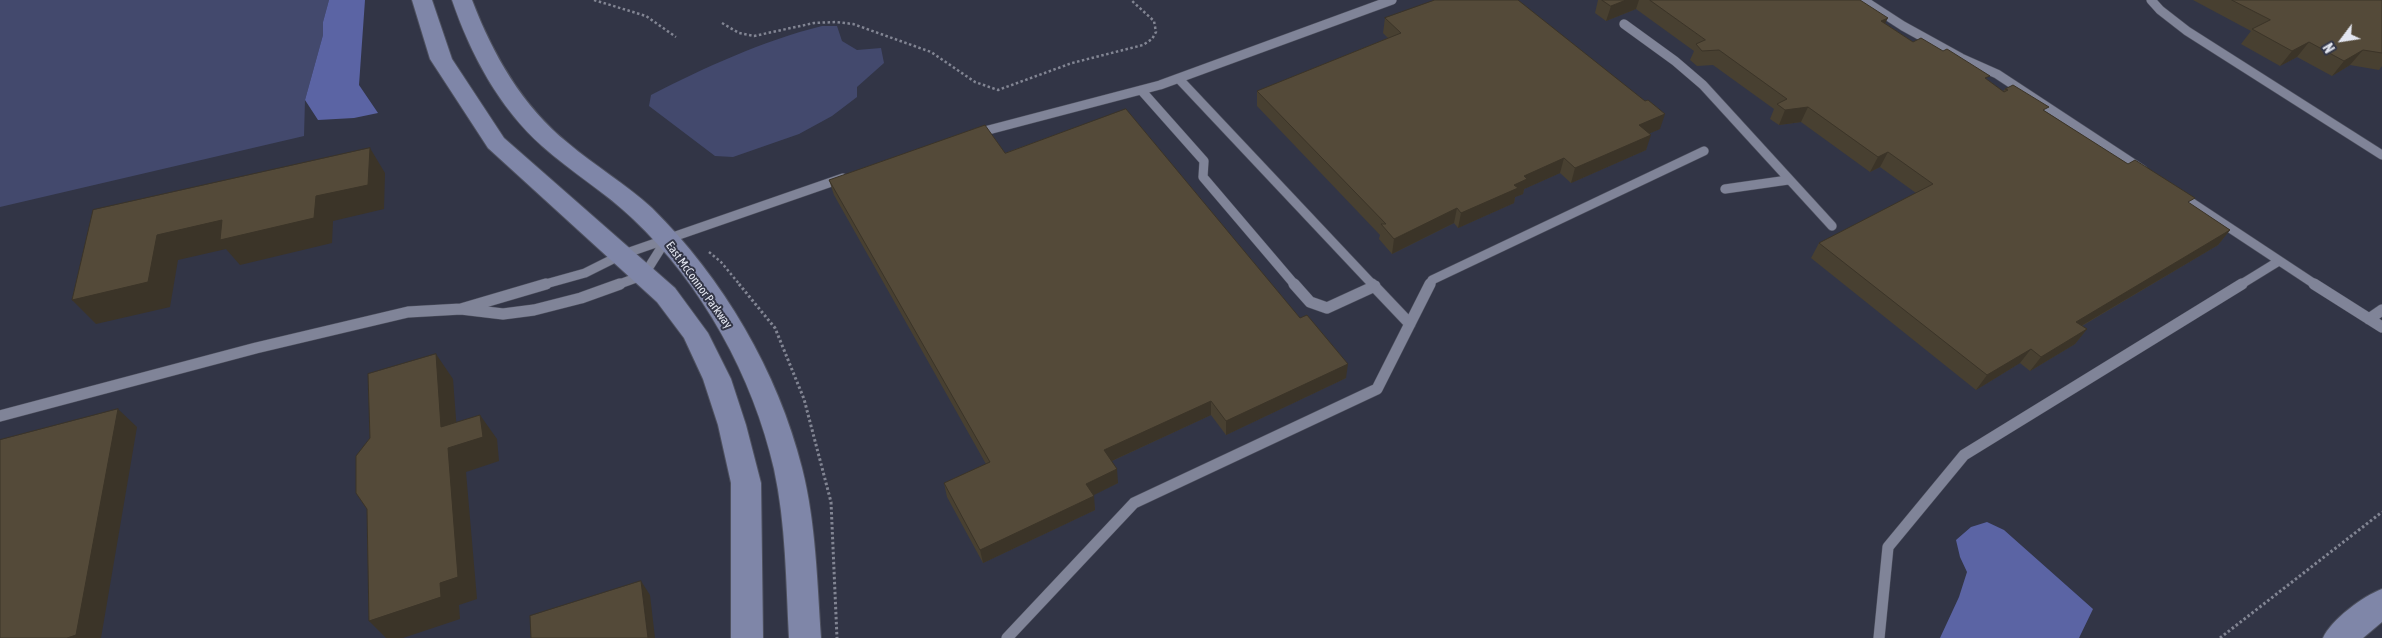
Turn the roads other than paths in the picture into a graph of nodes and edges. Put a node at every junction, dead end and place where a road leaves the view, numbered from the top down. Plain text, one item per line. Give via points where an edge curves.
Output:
1 (422, 0) edge
2 (462, 0) edge
3 (1392, 0) edge
4 (1863, 0) edge
5 (2151, 0) edge
6 (1624, 24) dead end
7 (1178, 79) junction
8 (1141, 90) junction
9 (972, 134) edge
10 (1704, 151) dead end
11 (2382, 155) edge
12 (853, 174) edge
13 (2154, 177) edge
14 (1788, 180) junction
15 (2169, 187) edge
16 (1725, 188) dead end
17 (1832, 226) dead end
18 (666, 240) junction
19 (621, 255) junction
20 (2279, 261) junction
21 (644, 275) junction
22 (1375, 286) junction
23 (461, 309) junction
24 (2382, 310) edge
25 (2369, 319) junction
26 (1410, 324) junction
27 (2382, 327) edge
28 (0, 416) edge
29 (2382, 603) edge
30 (747, 638) edge
31 (805, 638) edge
32 (1007, 638) edge
33 (1879, 638) edge
34 (2340, 638) edge

1 - 19 street via 441,59 496,143
2 - 18 street, East McConnor Parkway via 491,64 536,127 644,215
3 - 7 lane
4 - 13 lane via 1903,26 1997,74
5 - 11 lane via 2187,31
6 - 14 lane via 1702,84 1739,120
7 - 8 lane
7 - 22 lane
8 - 9 lane
8 - 22 lane via 1204,162 1204,177 1310,302 1327,308
10 - 26 lane via 1432,280
12 - 18 lane
14 - 16 lane
14 - 17 lane
15 - 20 lane
18 - 19 lane
18 - 21 lane
18 - 31 street, East McConnor Parkway via 736,335 765,396 788,470
19 - 21 street
19 - 23 lane via 585,273
20 - 25 lane
20 - 33 lane via 1964,455 1888,547
21 - 23 lane via 581,298 534,310 503,314
21 - 30 street via 666,295 695,333 717,379 732,425 746,483
22 - 26 lane
23 - 28 lane via 408,312 256,348
24 - 25 lane
25 - 27 lane
26 - 32 lane via 1377,389 1134,503
29 - 34 street

